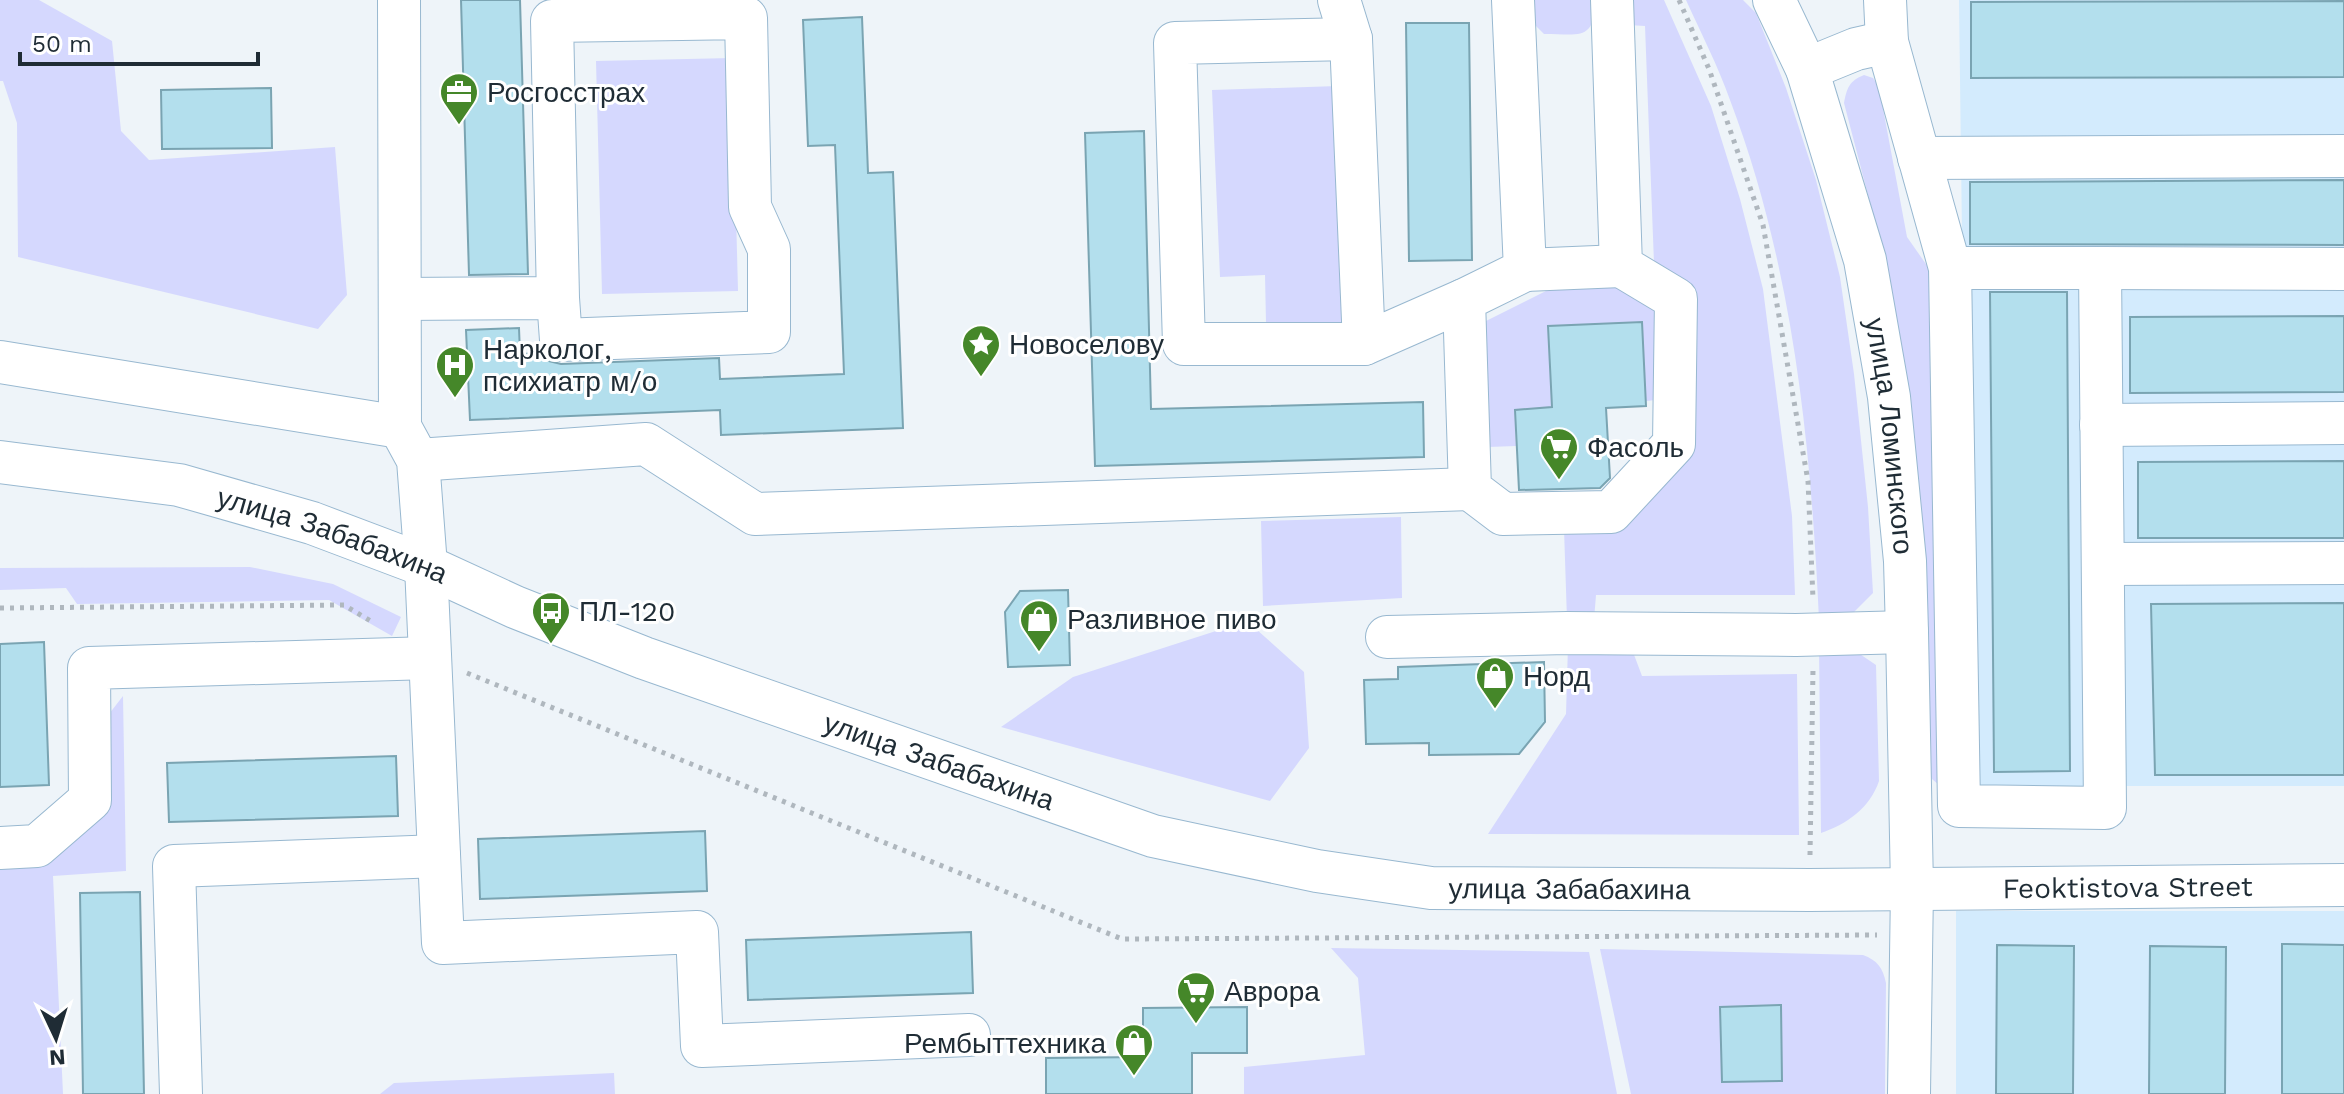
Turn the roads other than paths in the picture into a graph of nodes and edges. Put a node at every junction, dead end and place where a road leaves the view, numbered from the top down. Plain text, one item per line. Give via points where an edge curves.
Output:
1 (399, 0) edge
2 (1513, 0) edge
3 (1612, 0) edge
4 (1774, 0) edge
5 (1885, 0) edge
6 (1345, 19) edge
7 (1887, 42) junction
8 (1807, 69) junction
9 (2344, 156) edge
10 (1919, 158) junction
11 (1621, 266) junction
12 (1950, 268) junction
13 (2100, 268) junction
14 (2344, 269) edge
15 (1525, 270) junction
16 (558, 298) junction
17 (400, 299) junction
18 (1464, 300) junction
19 (1364, 344) junction
20 (0, 362) edge
21 (2344, 423) edge
22 (2101, 425) junction
23 (409, 444) junction
24 (0, 462) edge
25 (1470, 489) junction
26 (2344, 563) edge
27 (2103, 564) junction
28 (426, 566) junction
29 (1907, 632) junction
30 (1387, 637) dead end
31 (430, 658) junction
32 (0, 848) edge
33 (439, 856) junction
34 (2344, 885) edge
35 (1912, 888) junction
36 (969, 1035) dead end
37 (181, 1094) edge
38 (1909, 1094) edge

1 - 17 street
2 - 15 street
3 - 11 street
4 - 8 street, улица Ломинского
5 - 7 street
6 - 19 street
6 - 19 street via 1175,43 1184,344
7 - 8 street
7 - 10 street
8 - 29 street, улица Ломинского via 1865,260 1889,397
9 - 10 street
10 - 12 street
11 - 15 street
11 - 25 street via 1676,299 1674,444 1611,512 1503,514
12 - 13 street
12 - 27 street via 1959,806 2105,808
13 - 14 street
13 - 22 street
15 - 18 street
16 - 16 street via 561,340 769,332 769,249 750,207 746,18 552,21
16 - 17 street
17 - 23 street
18 - 19 street
18 - 25 street
20 - 23 street
21 - 22 street
22 - 27 street
23 - 25 street via 646,444 755,514
23 - 28 street
24 - 28 street, улица Забабахина via 179,485 312,523
26 - 27 street
28 - 31 street
28 - 35 street, улица Забабахина via 644,658 1153,836 1317,871 1431,888
29 - 30 street
29 - 35 street, улица Ломинского
31 - 32 street via 89,668 90,800 37,846
31 - 33 street
33 - 36 street via 443,943 697,932 702,1046
33 - 37 street via 174,866
34 - 35 street, Feoktistova Street
35 - 38 street, улица Ломинского

